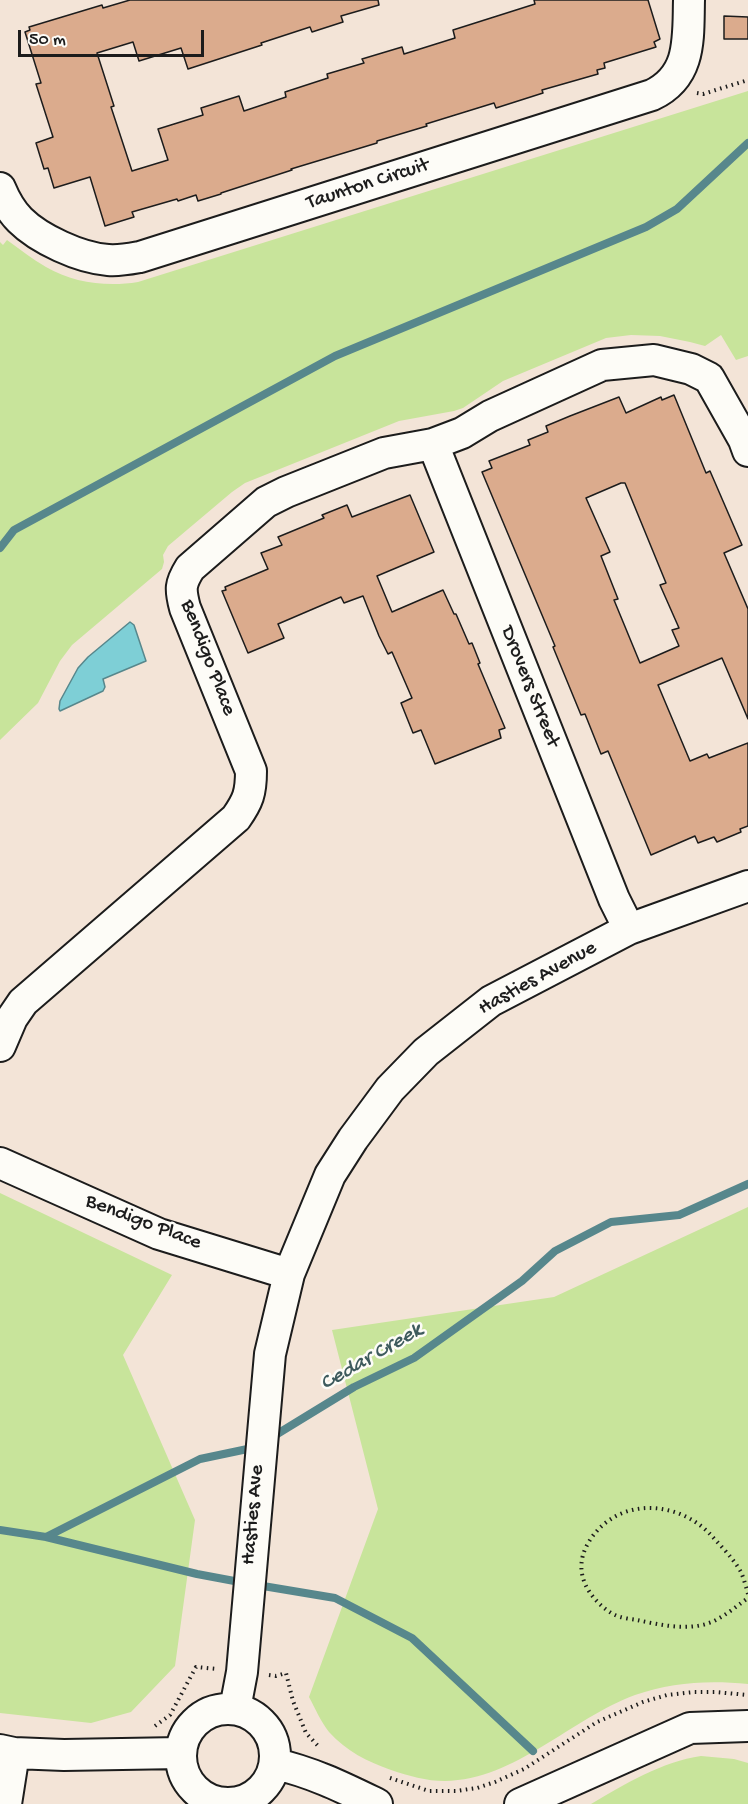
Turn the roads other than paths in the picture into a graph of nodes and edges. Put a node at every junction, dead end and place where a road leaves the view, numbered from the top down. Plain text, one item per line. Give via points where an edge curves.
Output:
1 (689, 0) edge
2 (0, 188) edge
3 (433, 444) junction
4 (748, 451) edge
5 (748, 886) edge
6 (629, 929) junction
7 (0, 1046) edge
8 (0, 1163) edge
9 (290, 1274) junction
10 (278, 1321) joint
11 (235, 1710) junction
12 (748, 1726) edge
13 (7, 1752) edge
14 (180, 1754) junction
15 (275, 1764) junction
16 (381, 1790) edge
17 (217, 1803) edge
18 (6, 1804) edge
19 (520, 1804) edge

1 - 2 street, Taunton Circuit via 684,62 666,88 652,95 140,257 119,261 96,259 61,246 20,220
3 - 4 street, Bendigo Place via 602,365 654,360 709,378
3 - 6 street, Drovers Street
3 - 7 street, Bendigo Place via 384,453 266,502 190,568 182,580 181,592 251,771 246,802 236,818 23,1002
5 - 6 street, Hasties Avenue
6 - 9 street, Hasties Avenue via 491,1001 426,1052 390,1089 330,1175
8 - 9 street, Bendigo Place via 159,1234
9 - 10 street, Hasties Avenue
10 - 11 street, Hasties Ave via 267,1378 242,1672
11 - 14 street via 221,1709 198,1719 183,1740
11 - 15 street via 247,1713 266,1728 274,1745
12 - 19 street via 690,1728
13 - 14 street
13 - 18 street
14 - 17 street via 186,1779 204,1798
15 - 16 street
15 - 17 street via 272,1777 254,1796 236,1803

